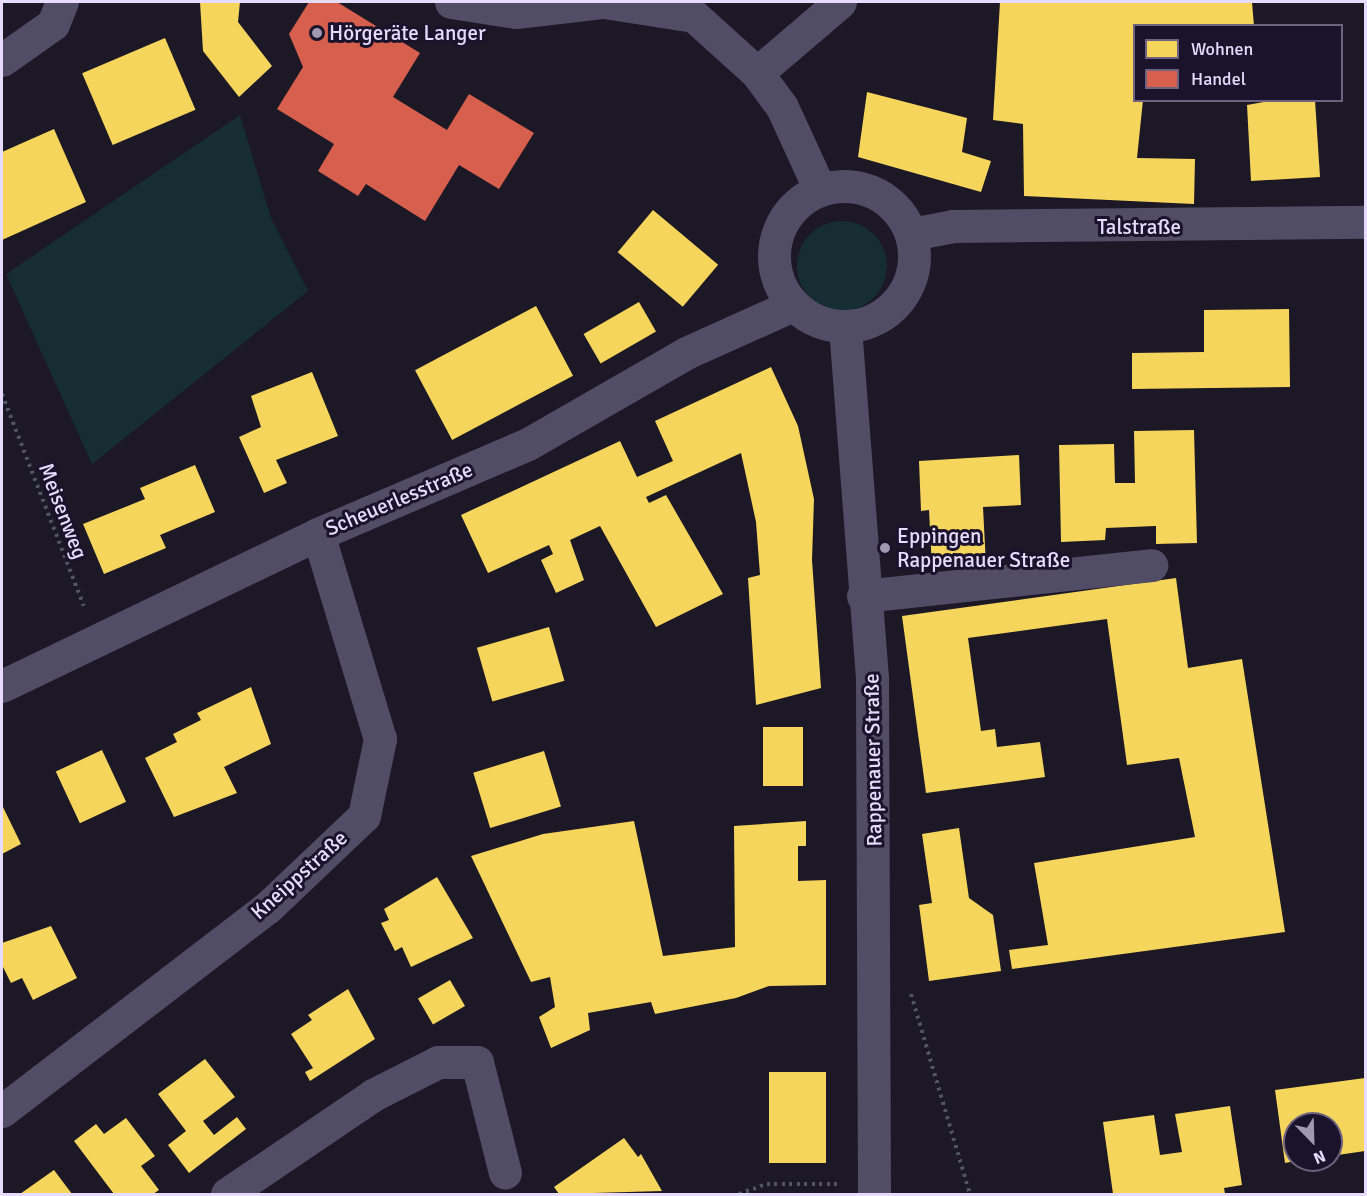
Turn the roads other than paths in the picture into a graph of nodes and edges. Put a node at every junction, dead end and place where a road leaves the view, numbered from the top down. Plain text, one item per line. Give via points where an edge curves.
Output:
1 (62, 2) edge
2 (451, 2) edge
3 (603, 2) edge
4 (840, 2) edge
5 (2, 60) edge
6 (757, 73) junction
7 (820, 190) junction
8 (1365, 222) edge
9 (912, 234) junction
10 (793, 305) junction
11 (845, 327) junction
12 (318, 534) junction
13 (1151, 565) dead end
14 (863, 596) junction
15 (2, 686) edge
16 (2, 1111) edge
17 (505, 1173) dead end
18 (874, 1189) edge
19 (227, 1194) edge

1 - 5 street via 53,24
2 - 3 street via 516,12
3 - 6 street via 694,16
4 - 6 street
6 - 7 street via 782,107
7 - 9 street via 840,185 881,195 901,213
7 - 10 street via 802,198 783,219 774,241 779,282
8 - 9 street, Talstraße via 953,226
9 - 11 street via 916,260 899,300 869,323
10 - 11 street via 822,324
10 - 12 street, Scheuerlesstraße via 686,353 528,444
11 - 14 street, Rappenauer Straße
12 - 15 street, Scheuerlesstraße
12 - 16 street, Kneippstraße via 380,739 364,816 268,907
13 - 14 street
14 - 18 street, Rappenauer Straße via 877,830 870,960
17 - 19 street via 477,1062 438,1062 373,1095

